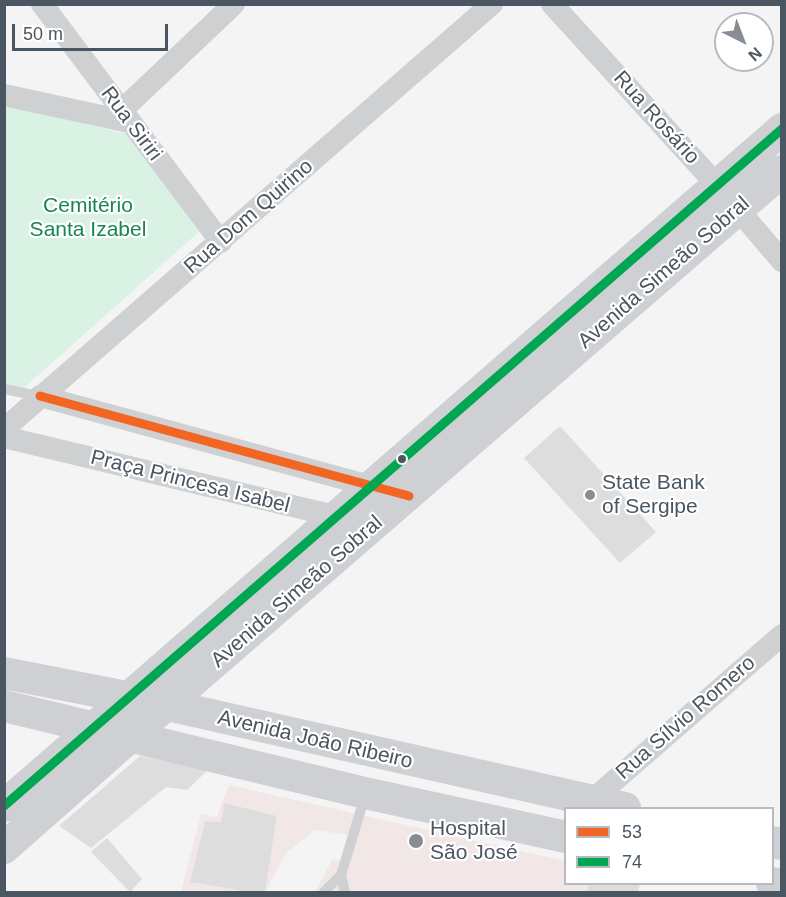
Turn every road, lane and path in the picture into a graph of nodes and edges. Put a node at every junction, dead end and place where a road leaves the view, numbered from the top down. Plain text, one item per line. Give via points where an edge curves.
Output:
1 (42, 4) edge
2 (234, 4) edge
3 (492, 4) edge
4 (552, 4) edge
5 (4, 95) edge
6 (125, 116) junction
7 (782, 129) edge
8 (782, 171) edge
9 (717, 185) junction
10 (737, 210) junction
11 (221, 242) junction
12 (782, 261) edge
13 (4, 389) edge
14 (40, 396) junction
15 (4, 429) edge
16 (4, 437) edge
17 (372, 486) junction
18 (409, 496) junction
19 (337, 517) junction
20 (376, 525) junction
21 (782, 635) edge
22 (4, 673) edge
23 (128, 699) junction
24 (167, 705) junction
25 (4, 706) edge
26 (98, 727) junction
27 (132, 737) junction
28 (365, 793) junction
29 (589, 805) edge
30 (4, 806) edge
31 (613, 807) edge
32 (564, 837) edge
33 (4, 848) edge
34 (341, 874) junction
35 (324, 892) edge
36 (345, 892) edge

1 - 6 street, Rua Siriri
2 - 6 street
3 - 11 street, Rua Dom Quirino
4 - 9 street, Rua Rosário
5 - 6 street
6 - 11 street, Rua Siriri
7 - 9 main road, Avenida Simeão Sobral
8 - 10 main road, Avenida Simeão Sobral
9 - 10 street, Rua Rosário
9 - 17 main road, Avenida Simeão Sobral
10 - 12 street, Rua Rosário
10 - 18 main road, Avenida Simeão Sobral
11 - 14 street, Rua Dom Quirino
13 - 14 lane
14 - 15 street, Rua Dom Quirino
14 - 17 street
16 - 19 street, Praça Princesa Isabel
17 - 18 street
17 - 19 main road, Avenida Simeão Sobral
18 - 20 main road, Avenida Simeão Sobral
19 - 20 street, Praça Princesa Isabel
19 - 23 main road, Avenida Simeão Sobral
20 - 24 main road, Avenida Simeão Sobral
21 - 29 street, Rua Sílvio Romero
22 - 23 main road, Avenida João Ribeiro
23 - 24 main road, Avenida João Ribeiro
23 - 26 main road, Avenida Simeão Sobral
24 - 27 main road, Avenida Simeão Sobral
24 - 29 main road, Avenida João Ribeiro
25 - 26 main road, Avenida João Ribeiro
26 - 27 main road, Avenida João Ribeiro
26 - 30 main road, Avenida Simeão Sobral
27 - 28 main road, Avenida João Ribeiro
27 - 33 main road, Avenida Simeão Sobral
28 - 32 main road, Avenida João Ribeiro
28 - 34 lane
29 - 31 main road, Avenida João Ribeiro
34 - 35 lane
34 - 36 lane

